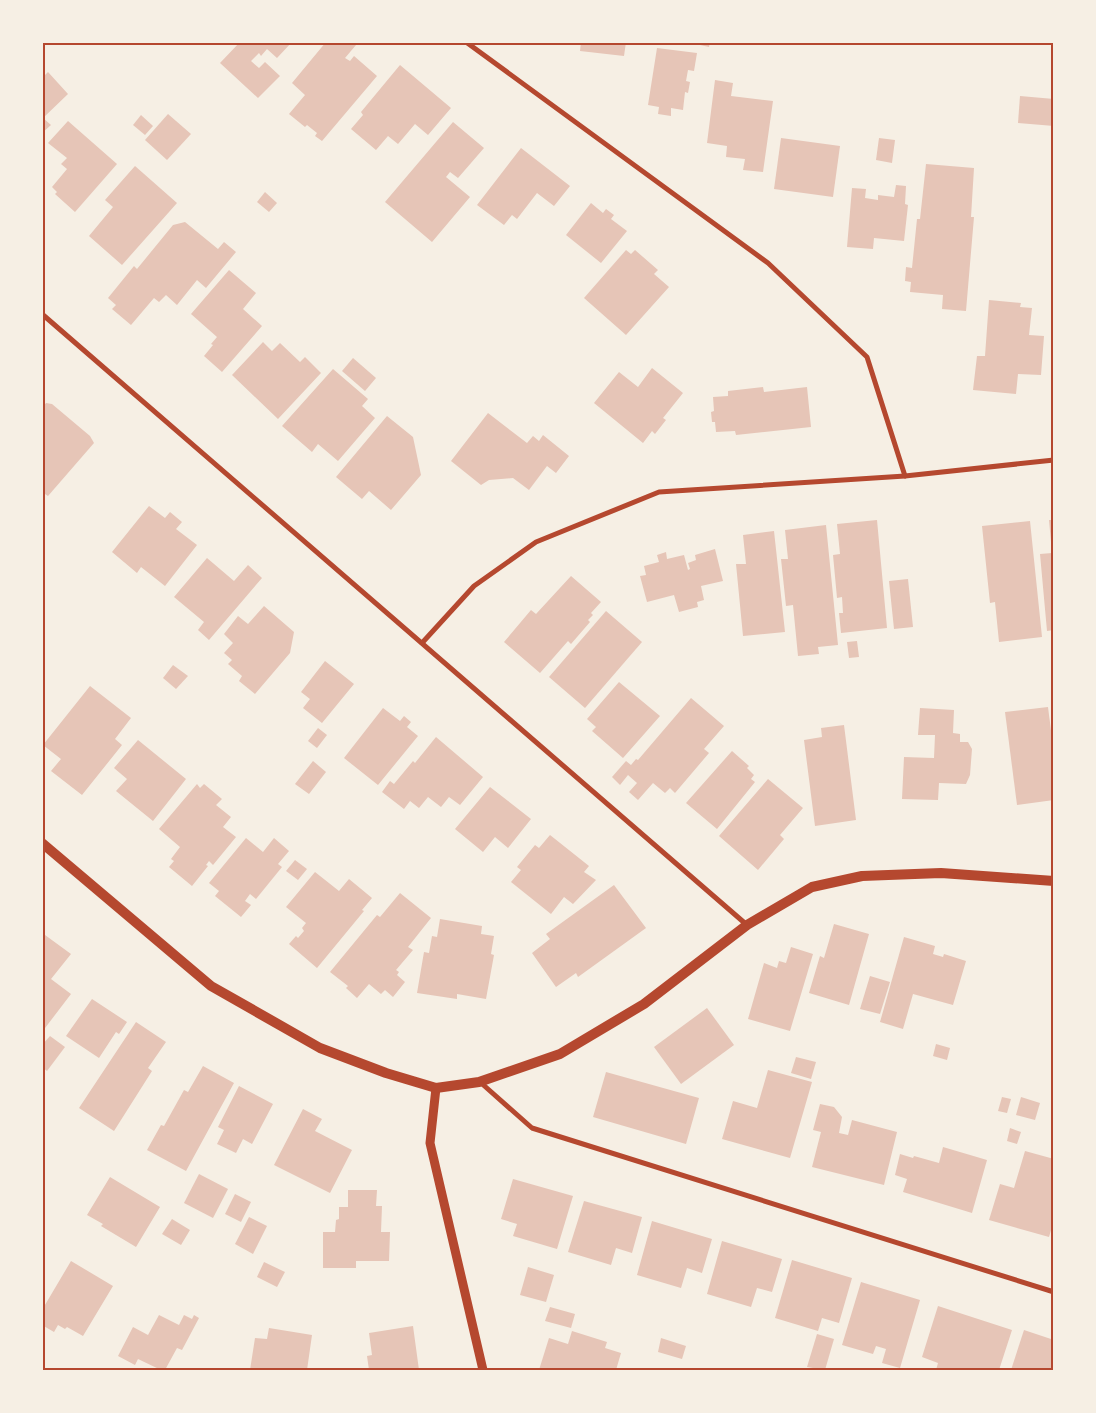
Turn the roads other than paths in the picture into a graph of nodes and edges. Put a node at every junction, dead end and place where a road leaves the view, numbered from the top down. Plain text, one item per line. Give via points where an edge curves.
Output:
1 (466, 42) edge
2 (42, 314) edge
3 (1054, 460) edge
4 (905, 476) junction
5 (422, 643) junction
6 (42, 843) edge
7 (1054, 881) edge
8 (747, 925) junction
9 (479, 1082) junction
10 (436, 1088) junction
11 (1054, 1292) edge
12 (483, 1370) edge

1 - 4 street via 768,263 868,357
2 - 5 street
3 - 4 street
4 - 5 street via 659,492 536,542 474,586
5 - 8 street
6 - 10 main road via 211,986 320,1048
7 - 8 main road via 941,873 862,876 812,887
8 - 9 main road via 644,1004 560,1054
9 - 10 main road
9 - 11 street via 532,1128
10 - 12 street via 430,1143

